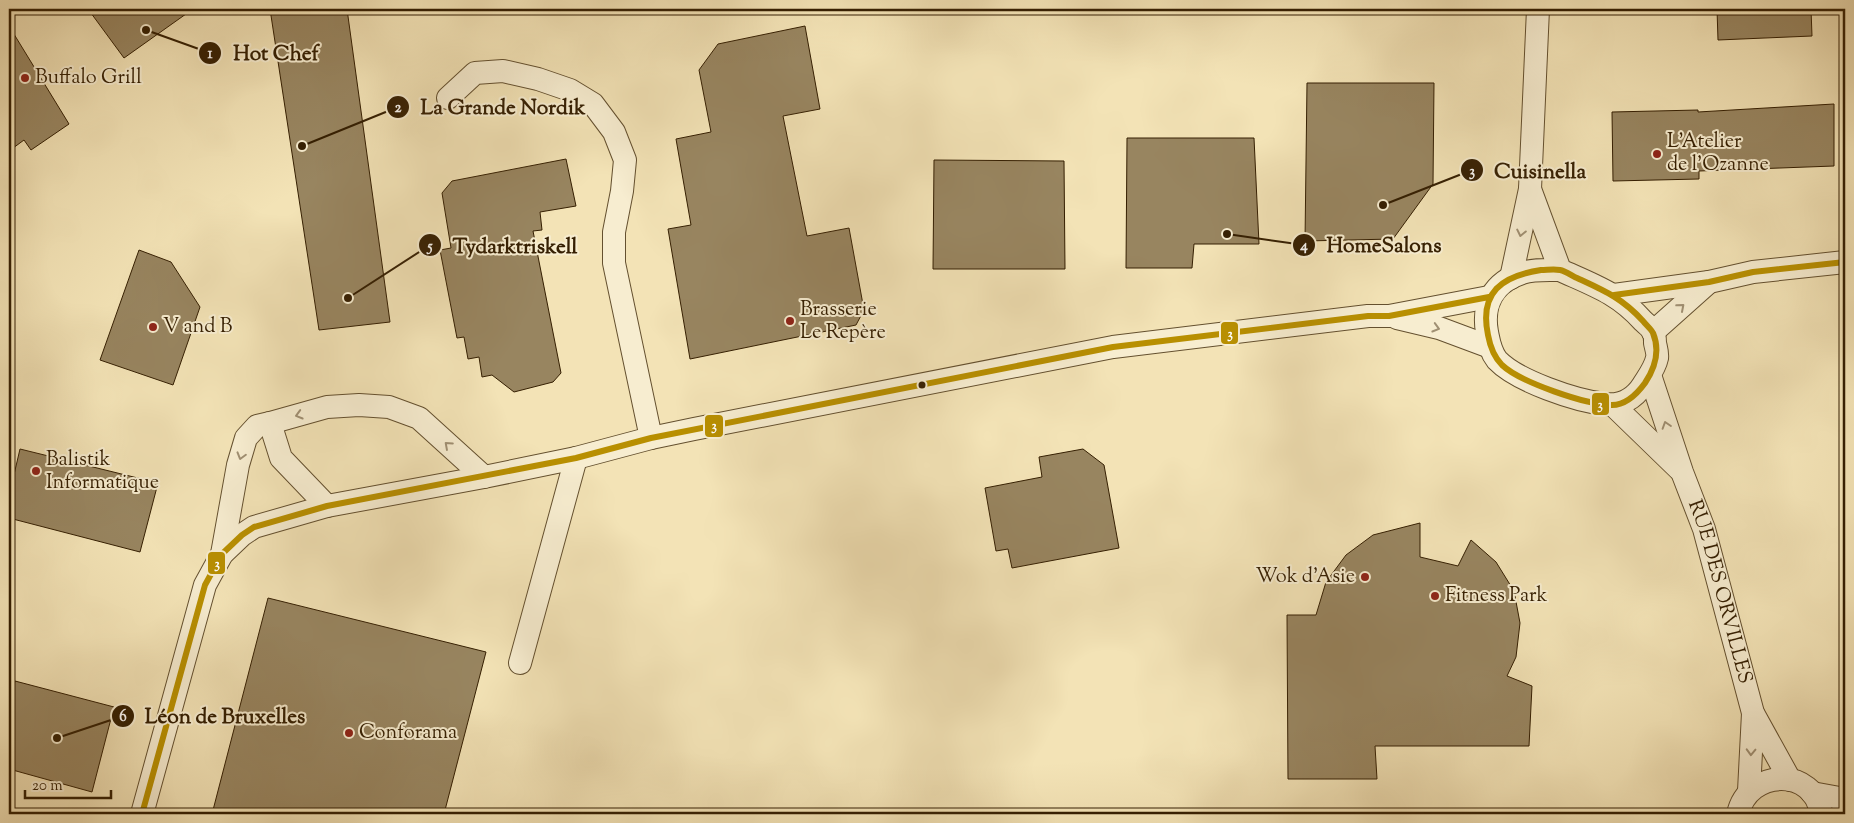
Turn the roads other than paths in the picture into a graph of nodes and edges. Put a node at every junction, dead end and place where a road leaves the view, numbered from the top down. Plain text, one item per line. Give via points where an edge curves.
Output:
1 (1538, 9) edge
2 (448, 98) dead end
3 (1530, 189) junction
4 (1845, 262) edge
5 (1560, 270) junction
6 (1511, 278) junction
7 (1709, 282) junction
8 (1614, 294) junction
9 (1489, 297) junction
10 (1389, 316) junction
11 (1653, 332) junction
12 (1490, 348) junction
13 (1650, 375) junction
14 (1613, 405) junction
15 (270, 423) junction
16 (651, 438) junction
17 (576, 458) junction
18 (1682, 472) junction
19 (484, 477) junction
20 (327, 506) junction
21 (222, 554) junction
22 (520, 663) dead end
23 (1753, 713) junction
24 (1790, 780) junction
25 (1750, 791) junction
26 (1812, 793) junction
27 (1845, 800) edge
28 (142, 814) edge
29 (1738, 814) edge
30 (1821, 814) edge

1 - 3 street
2 - 16 street via 475,73 503,71 570,90 592,104 614,132 625,160 614,232 614,263
3 - 5 street
3 -> 6 street
4 - 7 street via 1753,272
5 - 6 street via 1522,273
5 - 8 street
6 - 9 street
7 - 8 street
11 -> 7 street
8 - 11 street
9 - 10 street
9 - 12 street via 1485,321
10 -> 12 street via 1439,328
10 - 16 street via 1113,346
11 - 13 street via 1657,357
12 - 14 street via 1503,366 1522,378 1571,397
13 - 14 street via 1639,392
18 -> 13 street, RUE DES ORVILLES
14 - 18 street, RUE DES ORVILLES
19 -> 15 street via 418,418 389,407 327,407
15 - 20 street via 281,458
15 -> 21 street via 257,426 246,438
16 - 17 street
17 - 19 street
17 - 22 street
18 - 23 street, RUE DES ORVILLES via 1704,529
19 - 20 street
20 - 21 street via 254,527
21 - 28 street via 205,585
23 - 24 street, RUE DES ORVILLES
23 -> 25 street, RUE DES ORVILLES
24 - 25 street via 1768,780
24 - 26 street
25 - 29 street
26 - 27 street
26 - 30 street

